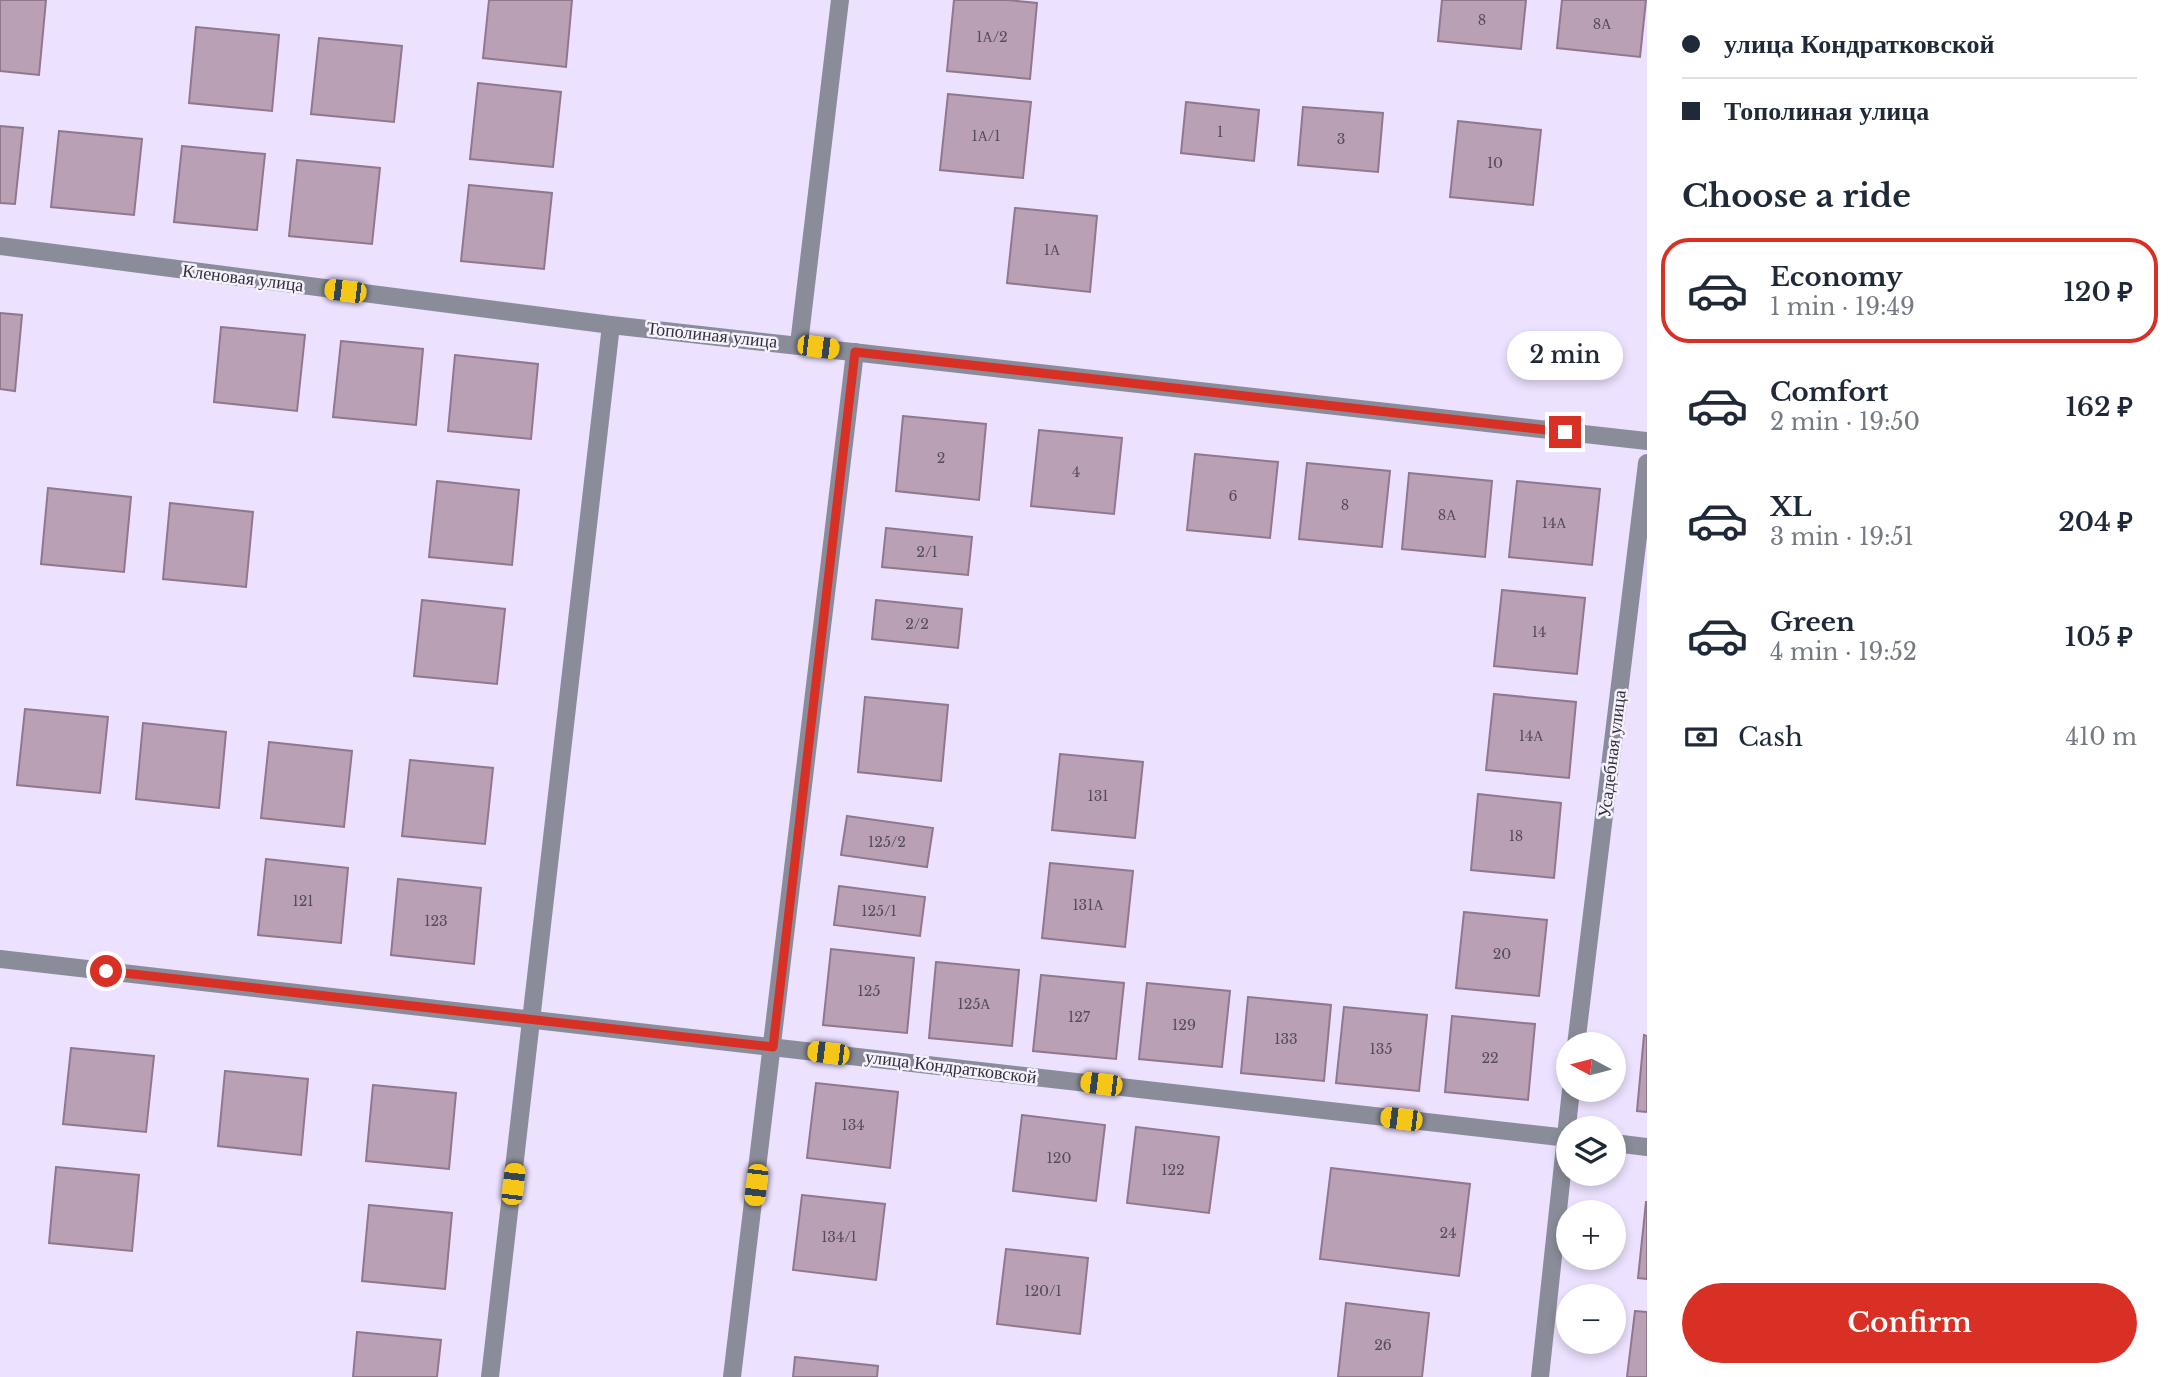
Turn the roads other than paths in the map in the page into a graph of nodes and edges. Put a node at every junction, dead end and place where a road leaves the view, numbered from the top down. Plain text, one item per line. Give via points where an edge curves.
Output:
1 (840, 0) edge
2 (0, 246) edge
3 (611, 325) junction
4 (799, 344) junction
5 (855, 352) junction
6 (1647, 441) edge
7 (1647, 463) edge
8 (0, 959) edge
9 (531, 1019) junction
10 (1578, 1032) edge
11 (773, 1047) junction
12 (1556, 1137) edge
13 (1626, 1144) edge
14 (1647, 1147) edge
15 (1562, 1186) edge
16 (491, 1377) edge
17 (732, 1377) edge
18 (1540, 1377) edge

1 - 4 street
2 - 3 street, Кленовая улица
3 - 4 street, Тополиная улица
3 - 9 street
4 - 5 street, Тополиная улица
5 - 6 street, Тополиная улица
5 - 11 street
7 - 10 street, Усадебная улица
8 - 9 street, улица Кондратковской
9 - 11 street, улица Кондратковской
9 - 16 street
11 - 12 street, улица Кондратковской
11 - 17 street
13 - 14 street
15 - 18 street

